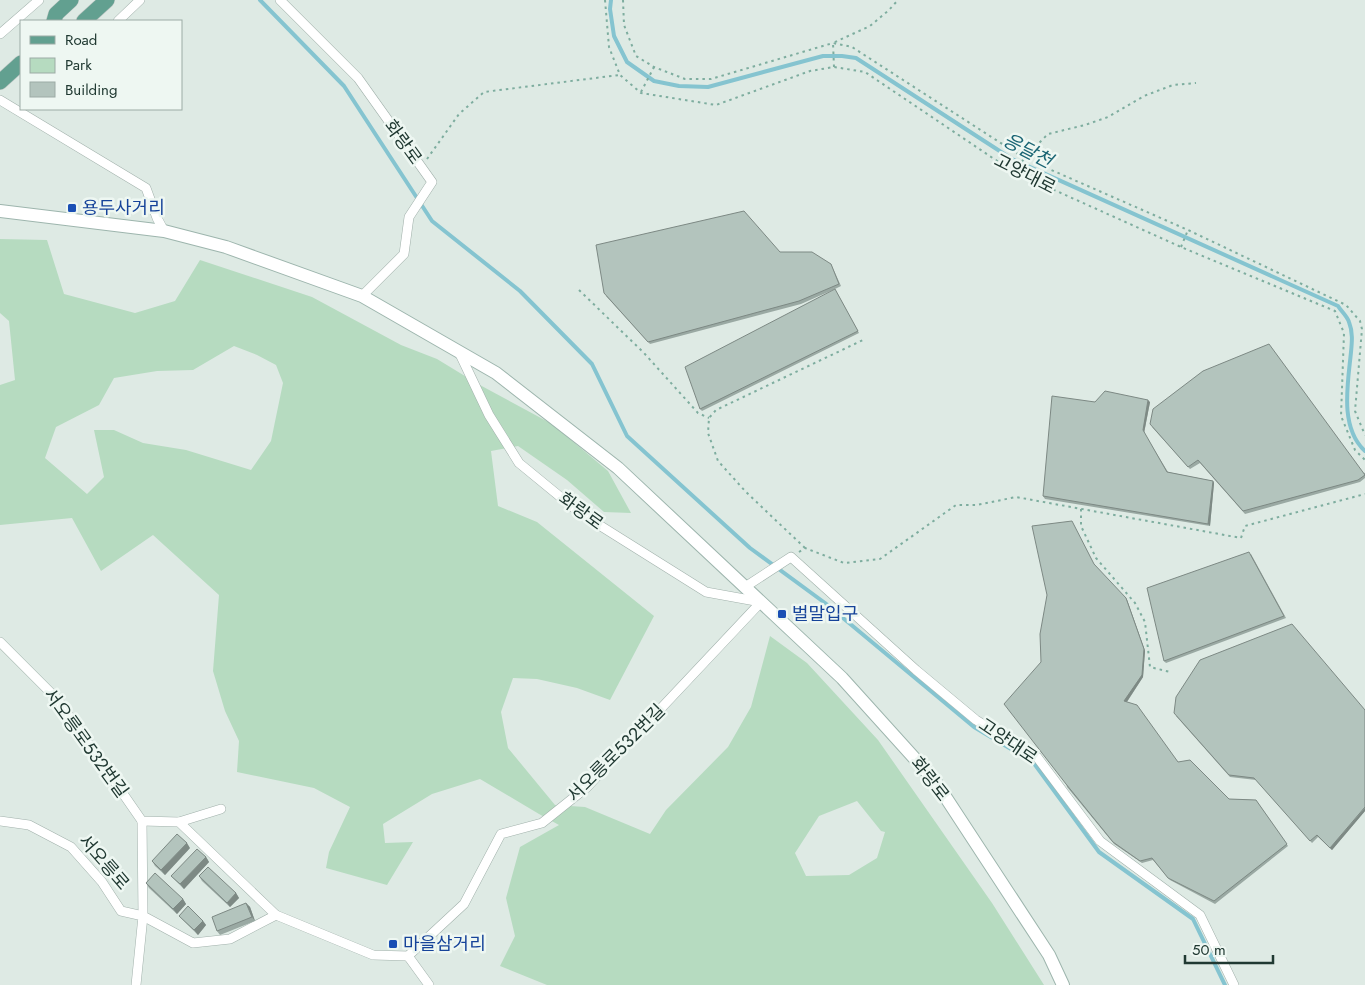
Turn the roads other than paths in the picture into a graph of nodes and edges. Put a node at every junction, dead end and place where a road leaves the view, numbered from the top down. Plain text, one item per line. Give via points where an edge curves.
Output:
1 (39, 0) edge
2 (71, 0) edge
3 (107, 0) edge
4 (140, 0) edge
5 (280, 0) edge
6 (54, 20) edge
7 (85, 20) edge
8 (119, 20) edge
9 (0, 34) edge
10 (20, 64) edge
11 (0, 82) edge
12 (0, 100) edge
13 (0, 211) edge
14 (164, 231) junction
15 (362, 296) junction
16 (459, 352) junction
17 (745, 587) junction
18 (761, 602) junction
19 (0, 642) edge
20 (221, 809) dead end
21 (0, 821) edge
22 (142, 821) junction
23 (179, 822) junction
24 (276, 915) junction
25 (143, 916) junction
26 (408, 956) junction
27 (136, 985) edge
28 (429, 985) edge
29 (1063, 985) edge
30 (1234, 985) edge

1 - 9 street
2 - 6 main road via 56,14
3 - 7 main road
4 - 8 street
5 - 15 street, 화랑로 via 358,78 432,182 409,217 404,254
10 - 11 main road
12 - 14 street via 146,188
13 - 14 main road, 화랑로
14 - 15 main road, 화랑로 via 226,247
15 - 16 main road, 화랑로
16 - 17 main road, 화랑로 via 496,373 618,468
16 - 18 street, 화랑로 via 489,414 519,463 580,513 706,592
17 - 18 main road, 화랑로
17 - 30 street, 고양대로 via 791,557 976,720 1037,757 1100,841 1200,915
18 - 26 street, 서오릉로532번길 via 587,787 542,823 501,834 464,904
18 - 29 main road, 화랑로 via 842,678 935,781 1049,955
19 - 22 street, 서오릉로532번길 via 58,700
20 - 23 street
21 - 25 street, 서오릉로 via 29,825 71,847 102,882 121,911
22 - 23 street
22 - 25 street
23 - 24 street
24 - 25 street, 서오릉로 via 230,939 193,943
24 - 26 street via 373,954
25 - 27 street
26 - 28 street

